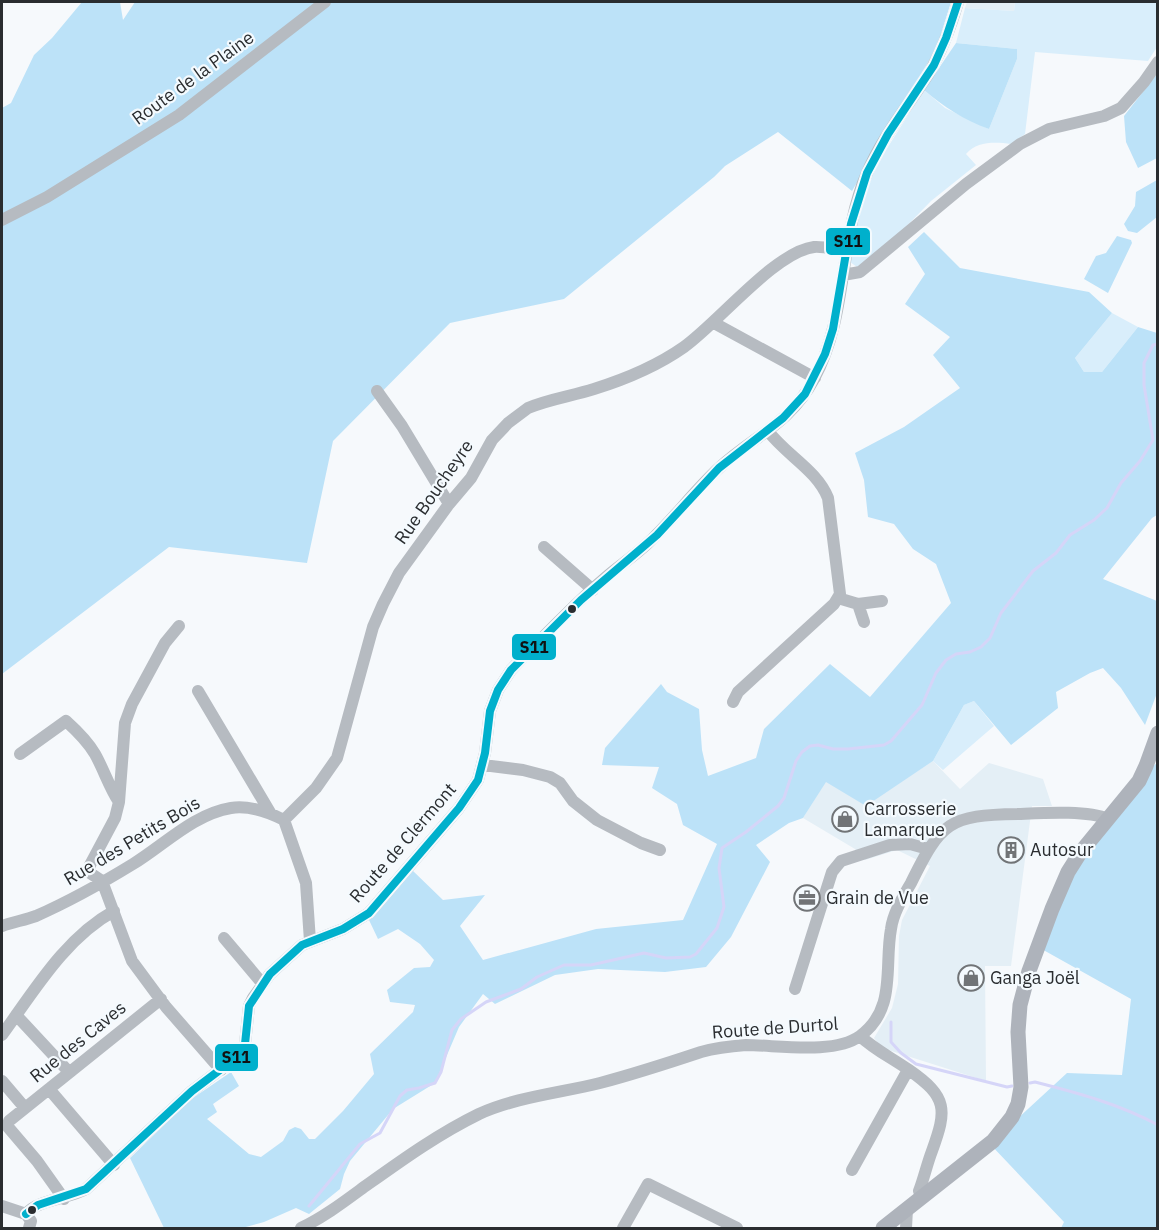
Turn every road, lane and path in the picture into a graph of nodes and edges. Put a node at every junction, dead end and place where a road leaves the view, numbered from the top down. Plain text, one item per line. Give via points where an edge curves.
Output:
1 (325, 2) edge
2 (958, 2) edge
3 (1158, 62) edge
4 (2, 220) edge
5 (845, 251) junction
6 (843, 274) junction
7 (714, 323) junction
8 (815, 378) junction
9 (377, 392) dead end
10 (768, 432) junction
11 (449, 504) junction
12 (544, 547) dead end
13 (593, 590) junction
14 (838, 598) junction
15 (882, 601) dead end
16 (858, 604) junction
17 (864, 622) dead end
18 (179, 626) dead end
19 (198, 692) dead end
20 (733, 702) dead end
21 (1158, 733) edge
22 (20, 754) dead end
23 (483, 765) junction
24 (119, 802) junction
25 (271, 814) junction
26 (1108, 819) junction
27 (284, 820) junction
28 (928, 849) junction
29 (660, 850) dead end
30 (102, 881) junction
31 (114, 911) junction
32 (2, 926) edge
33 (224, 938) dead end
34 (310, 941) junction
35 (262, 983) junction
36 (795, 988) dead end
37 (160, 999) junction
38 (16, 1015) junction
39 (2, 1035) edge
40 (860, 1036) junction
41 (221, 1070) junction
42 (908, 1070) junction
43 (69, 1072) junction
44 (2, 1081) edge
45 (49, 1089) junction
46 (26, 1108) junction
47 (114, 1165) junction
48 (852, 1170) dead end
49 (922, 1197) junction
50 (64, 1198) junction
51 (2, 1206) edge
52 (907, 1209) junction
53 (26, 1214) junction
54 (29, 1228) edge
55 (301, 1228) edge
56 (622, 1228) edge
57 (737, 1228) edge
58 (884, 1228) edge
59 (906, 1228) edge

1 - 4 street, Route de la Plaine via 179,115
2 - 5 street, Route de Clermont via 941,51 868,170 851,218
3 - 6 street via 1120,108 1104,116 1048,129 1020,144 860,272
5 - 6 street, Route de Clermont
5 - 7 street, Rue Boucheyre via 815,247 782,261
6 - 8 street, Route de Clermont via 832,335
7 - 8 street
7 - 11 street, Rue Boucheyre via 647,369 592,390 539,404 517,415 492,440 471,478
8 - 10 street, Route de Clermont via 793,411
9 - 11 street
10 - 13 street, Route de Clermont via 719,468 646,544
10 - 14 street via 822,485 828,498
11 - 27 street, Rue Boucheyre via 399,573 383,604 335,760 316,788
12 - 13 street
13 - 23 street, Route de Clermont via 503,681 490,711
14 - 16 street
14 - 20 street via 738,692
15 - 16 street
16 - 17 street
18 - 24 street via 165,643 125,723
19 - 25 street
21 - 26 main road via 1134,789
22 - 24 street via 66,722 94,754
23 - 29 street via 550,777 597,820
23 - 34 street, Route de Clermont via 459,808 377,905 343,929
24 - 30 street via 90,866 90,873
25 - 27 street, Rue des Petits Bois
25 - 30 street, Rue des Petits Bois via 240,807 202,817
26 - 28 street, Route de Durtol via 1085,814 970,817 947,828
26 - 49 main road via 1068,872 1029,971 1018,1019 1021,1087 1014,1113 993,1141
27 - 34 street via 306,883
28 - 36 street via 910,844 890,845 841,861 832,872
28 - 40 street, Route de Durtol via 891,927 885,1002
30 - 31 street
30 - 32 street, Rue des Petits Bois via 34,916
31 - 37 street via 132,961
31 - 38 street via 93,924 64,952
33 - 35 street
34 - 35 street, Route de Clermont via 297,948
35 - 41 street, Route de Clermont via 249,1006 243,1049
37 - 41 street
37 - 43 street, Rue des Caves
38 - 39 street
38 - 43 street
40 - 42 street
40 - 55 street, Route de Durtol via 828,1046 708,1050 600,1083 508,1104 479,1114 417,1150
41 - 47 street, Route de Clermont via 192,1091
42 - 48 street
42 - 49 street via 935,1093 943,1110 919,1191
43 - 45 street, Rue des Caves
44 - 46 street
45 - 46 street, Rue des Caves
45 - 47 street
46 - 50 street, Rue des Caves via 8,1127
47 - 50 street, Route de Clermont via 86,1190
49 - 52 main road
50 - 53 street, Route de Clermont via 35,1206
51 - 53 street
52 - 58 main road
52 - 59 street
53 - 54 street via 31,1221
56 - 57 street via 648,1184

